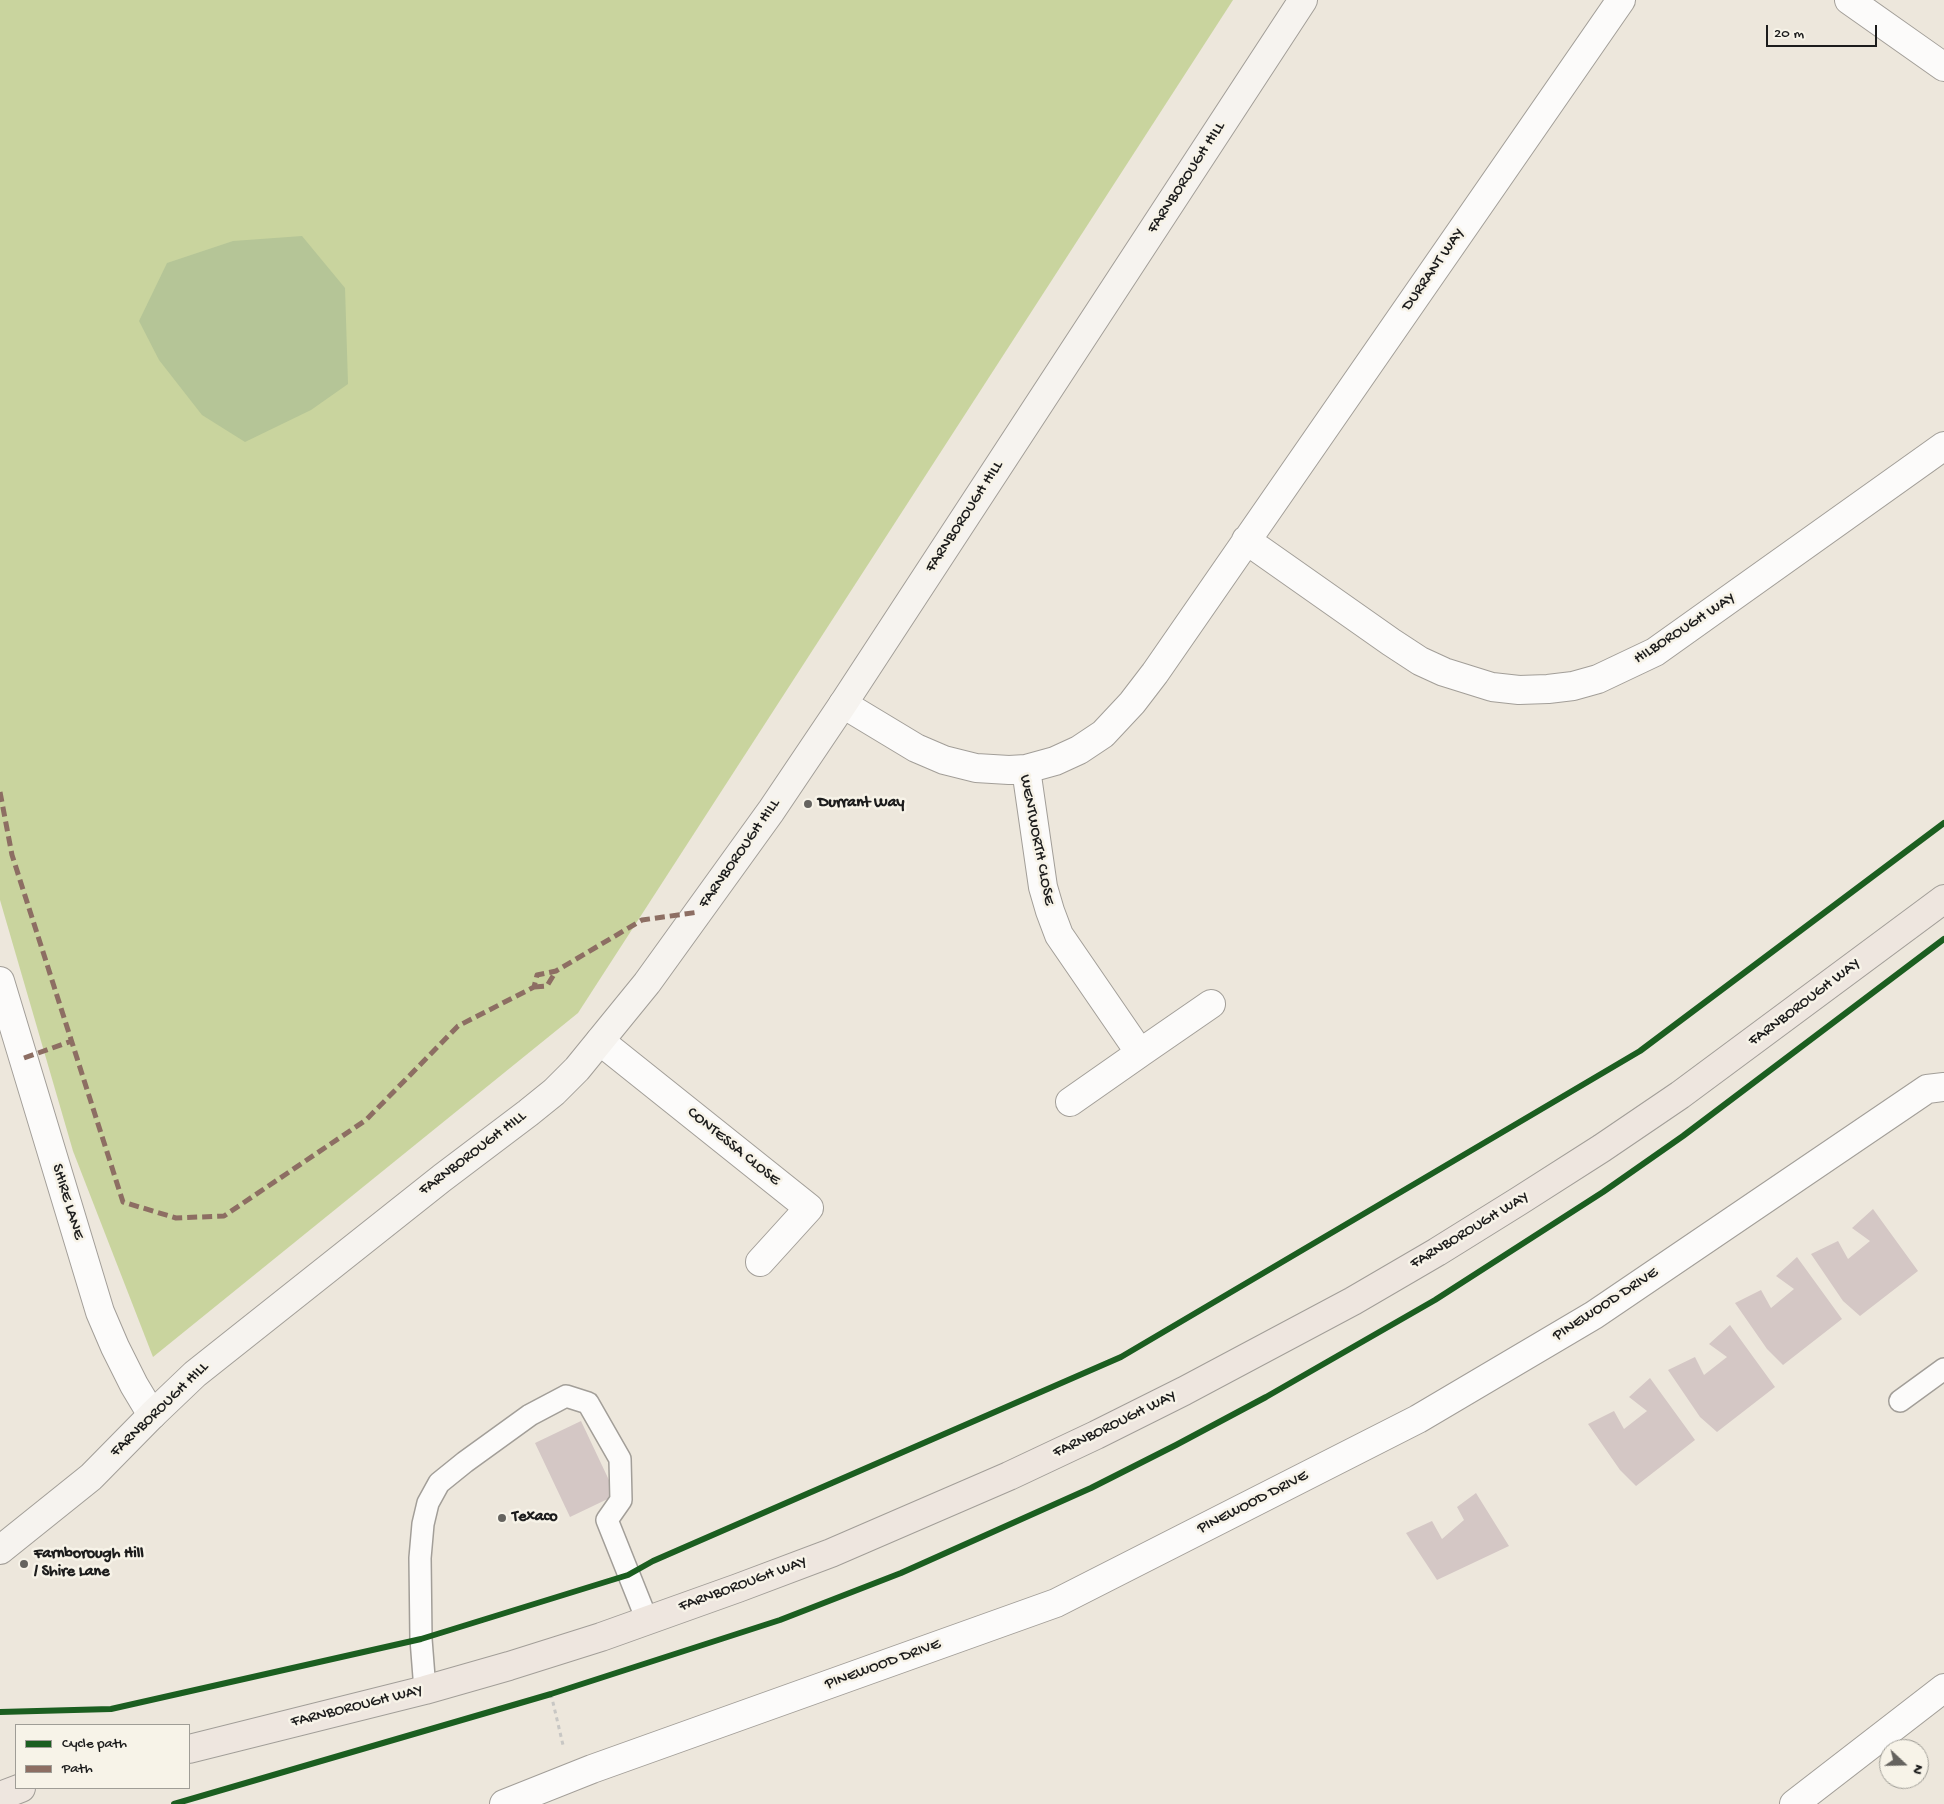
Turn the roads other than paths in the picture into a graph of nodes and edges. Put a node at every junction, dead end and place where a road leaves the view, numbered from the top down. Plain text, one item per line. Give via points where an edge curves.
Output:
1 (1303, 0) edge
2 (1621, 0) edge
3 (1849, 0) edge
4 (1944, 67) edge
5 (1944, 446) edge
6 (1246, 540) junction
7 (843, 704) junction
8 (1026, 768) junction
9 (1944, 900) edge
10 (0, 982) edge
11 (1211, 1004) dead end
12 (600, 1041) junction
13 (1140, 1053) junction
14 (1944, 1087) edge
15 (1070, 1102) dead end
16 (760, 1262) dead end
17 (1944, 1369) edge
18 (1900, 1400) dead end
19 (152, 1415) junction
20 (0, 1550) edge
21 (647, 1620) junction
22 (1944, 1688) edge
23 (425, 1690) junction
24 (190, 1749) edge
25 (0, 1781) edge
26 (15, 1782) edge
27 (18, 1789) edge
28 (0, 1796) edge
29 (504, 1804) edge
30 (1794, 1804) edge

1 - 7 main road, FARNBOROUGH HILL
2 - 6 street, DURRANT WAY
3 - 4 street
5 - 6 street, HILBOROUGH WAY via 1669,643 1626,667 1573,686 1529,690 1492,686 1444,672 1391,642
6 - 8 street, DURRANT WAY via 1155,673 1117,720 1079,750
7 - 8 street, WENTWORTH CLOSE via 909,744 944,760 976,768
7 - 12 main road, FARNBOROUGH HILL via 699,912
8 - 13 street, WENTWORTH CLOSE via 1043,887 1059,935
9 - 21 highway, FARNBOROUGH WAY via 1680,1096 1437,1252 1353,1301 1184,1392 1009,1476 831,1553
10 - 19 street, SHIRE LANE via 100,1312 134,1385
11 - 13 street
12 - 16 street, CONTESSA CLOSE via 809,1208
12 - 19 main road, FARNBOROUGH HILL via 554,1092 243,1335
13 - 15 street
14 - 29 street, PINEWOOD DRIVE via 1927,1089 1594,1315 1418,1419 1056,1603
17 - 18 lane
19 - 20 main road, FARNBOROUGH HILL via 91,1477
21 - 23 highway, FARNBOROUGH WAY
21 - 23 lane via 607,1520 620,1500 620,1459 588,1403 566,1396 530,1415 465,1462 439,1483 428,1503 420,1558
22 - 30 street
23 - 24 highway, FARNBOROUGH WAY
25 - 26 highway
27 - 28 highway

